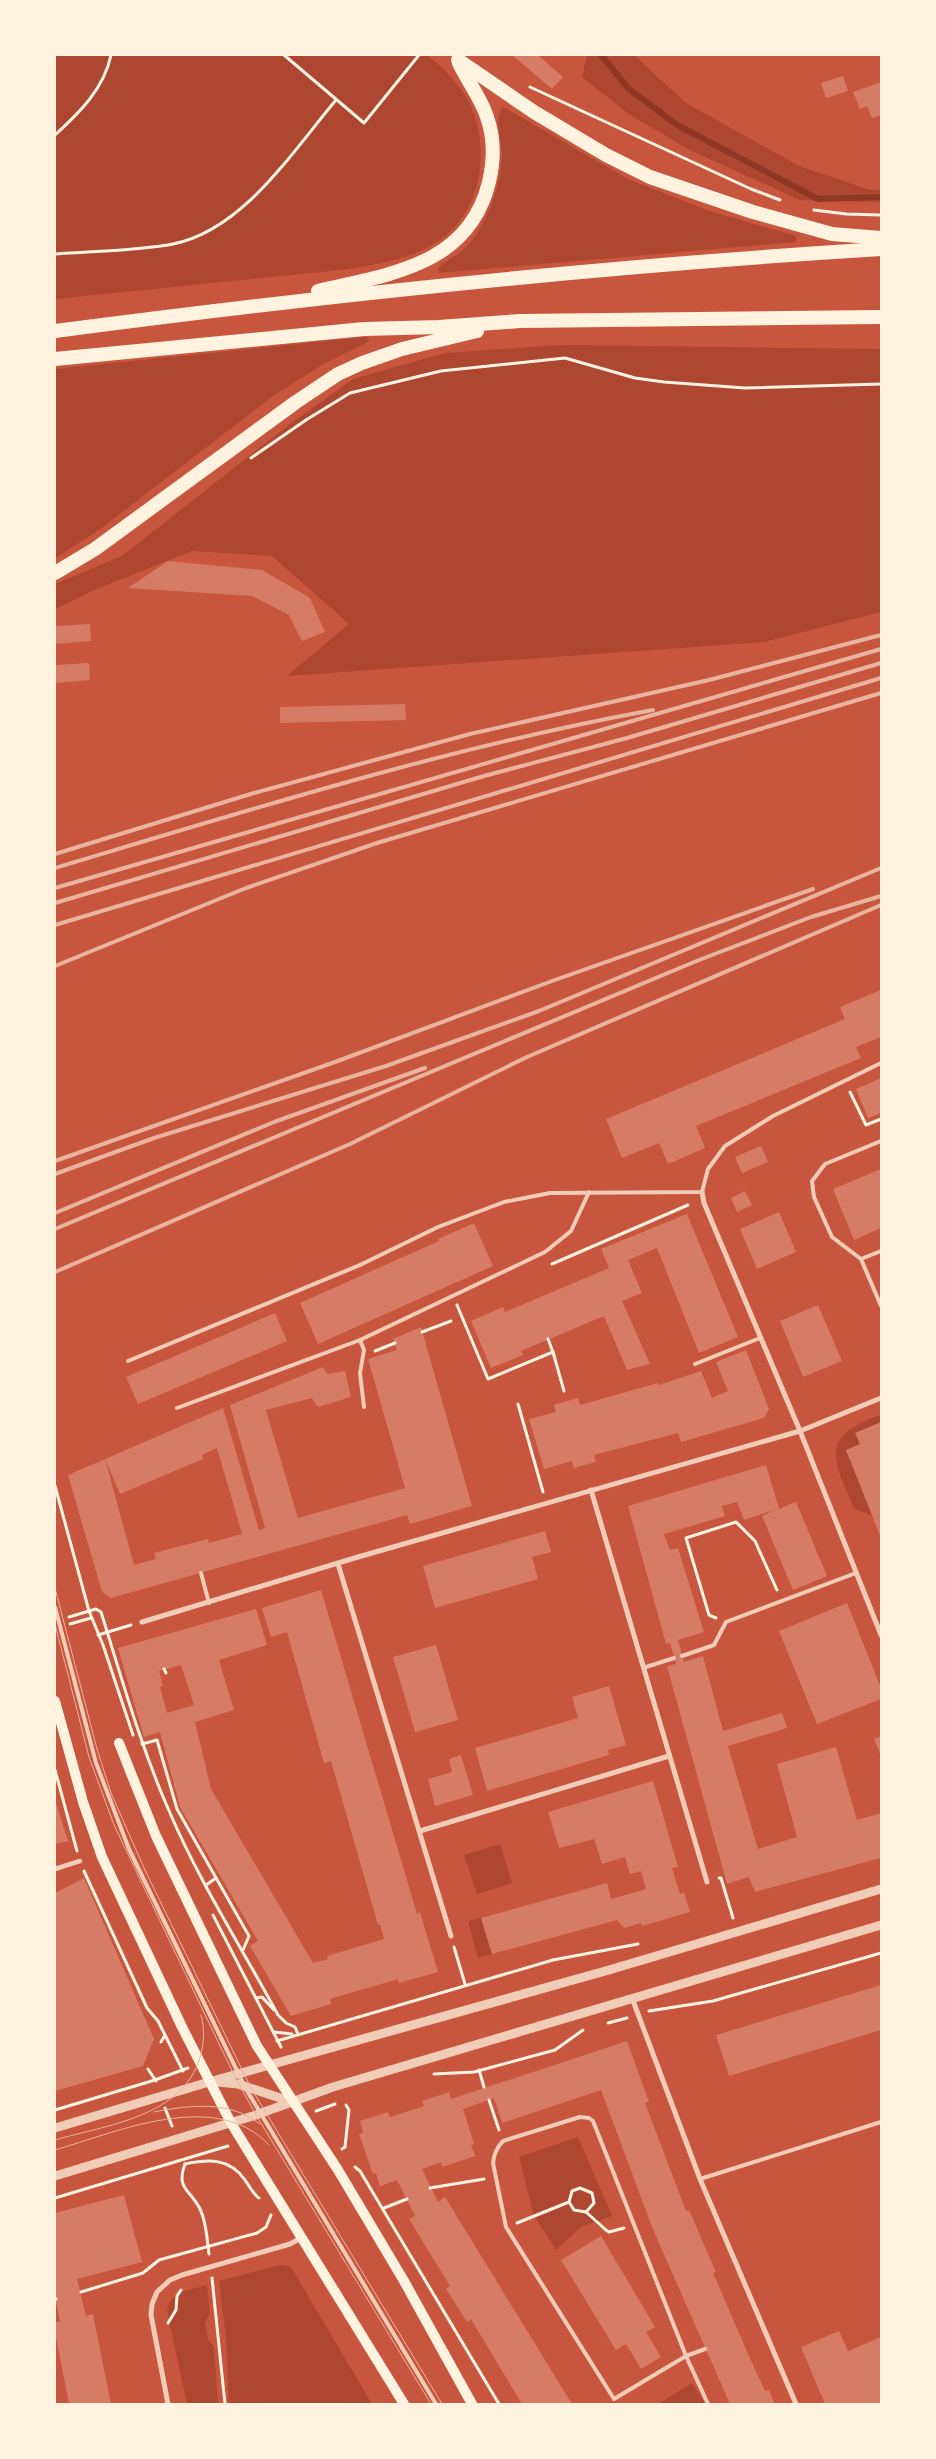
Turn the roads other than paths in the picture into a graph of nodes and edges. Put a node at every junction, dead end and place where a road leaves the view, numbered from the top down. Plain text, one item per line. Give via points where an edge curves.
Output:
1 (455, 58) edge
2 (881, 238) edge
3 (881, 249) edge
4 (266, 303) junction
5 (881, 317) edge
6 (520, 322) junction
7 (55, 331) edge
8 (55, 359) edge
9 (55, 573) edge
10 (881, 1063) edge
11 (881, 1141) edge
12 (589, 1192) junction
13 (702, 1192) junction
14 (881, 1251) edge
15 (861, 1259) junction
16 (881, 1306) edge
17 (760, 1338) junction
18 (360, 1340) junction
19 (128, 1361) dead end
20 (695, 1364) dead end
21 (881, 1398) edge
22 (364, 1407) dead end
23 (177, 1408) dead end
24 (800, 1431) junction
25 (591, 1490) junction
26 (338, 1564) junction
27 (201, 1573) dead end
28 (856, 1573) junction
29 (209, 1603) junction
30 (55, 1608) edge
31 (142, 1622) road end
32 (881, 1635) edge
33 (682, 1656) dead end
34 (674, 1658) dead end
35 (643, 1668) junction
36 (55, 1701) edge
37 (119, 1743) dead end
38 (669, 1756) junction
39 (420, 1831) junction
40 (80, 1861) road end
41 (55, 1869) edge
42 (707, 1882) road end
43 (881, 1889) edge
44 (881, 1925) edge
45 (451, 1936) road end
46 (632, 1998) junction
47 (269, 2066) junction
48 (238, 2074) junction
49 (209, 2082) junction
50 (244, 2086) junction
51 (292, 2102) junction
52 (260, 2113) junction
53 (231, 2122) junction
54 (881, 2122) edge
55 (55, 2128) edge
56 (55, 2176) edge
57 (700, 2178) junction
58 (302, 2238) junction
59 (706, 2349) dead end
60 (686, 2356) junction
61 (614, 2399) junction
62 (168, 2404) edge
63 (404, 2404) edge
64 (436, 2404) edge
65 (472, 2404) edge
66 (612, 2404) edge
67 (708, 2404) edge
68 (796, 2404) edge

1 - 2 highway via 534,112 650,177 753,212 832,234
1 - 4 highway via 485,112 492,143 487,190 478,213 465,230 445,250 411,268
3 - 4 highway via 559,274
4 - 7 highway
5 - 6 highway
6 - 8 highway via 364,329
6 - 9 highway via 402,349 338,374 102,544
10 - 13 lane via 773,1116 725,1146 708,1169
11 - 15 lane via 825,1164 812,1181 814,1197 832,1237
12 - 13 lane
12 - 18 lane via 576,1224 554,1247
12 - 19 lane via 535,1194 477,1211 360,1265
13 - 17 street
14 - 15 lane
15 - 16 lane
17 - 20 lane
17 - 24 street
18 - 22 lane via 364,1350 360,1373
18 - 23 lane
21 - 24 street
24 - 25 street
24 - 28 street
25 - 26 street
25 - 35 street
26 - 29 street
26 - 39 street
27 - 29 lane
28 - 32 street
28 - 33 lane via 726,1622 714,1645
29 - 31 street
30 - 48 lane via 96,1763 129,1849
34 - 35 lane
35 - 38 street
36 - 49 main road via 102,1857
37 - 47 main road via 156,1836
38 - 39 street
38 - 42 street
39 - 45 street
40 - 41 street
43 - 47 street
44 - 46 street
46 - 51 street via 332,2087
46 - 57 street
47 - 48 street
47 - 51 main road
48 - 49 street
48 - 50 lane
49 - 50 street
49 - 53 main road
49 - 55 street
50 - 51 street
50 - 52 lane
51 - 52 street
51 - 65 main road via 338,2170
52 - 53 street
52 - 64 lane
53 - 56 street
53 - 58 main road
54 - 57 lane
57 - 68 street
58 - 62 street via 174,2278 160,2288 153,2300 152,2315
58 - 63 main road
59 - 60 lane
60 - 61 lane
60 - 61 lane via 596,2125 589,2118 580,2117 503,2141 493,2159 506,2227
60 - 67 lane
61 - 66 lane

